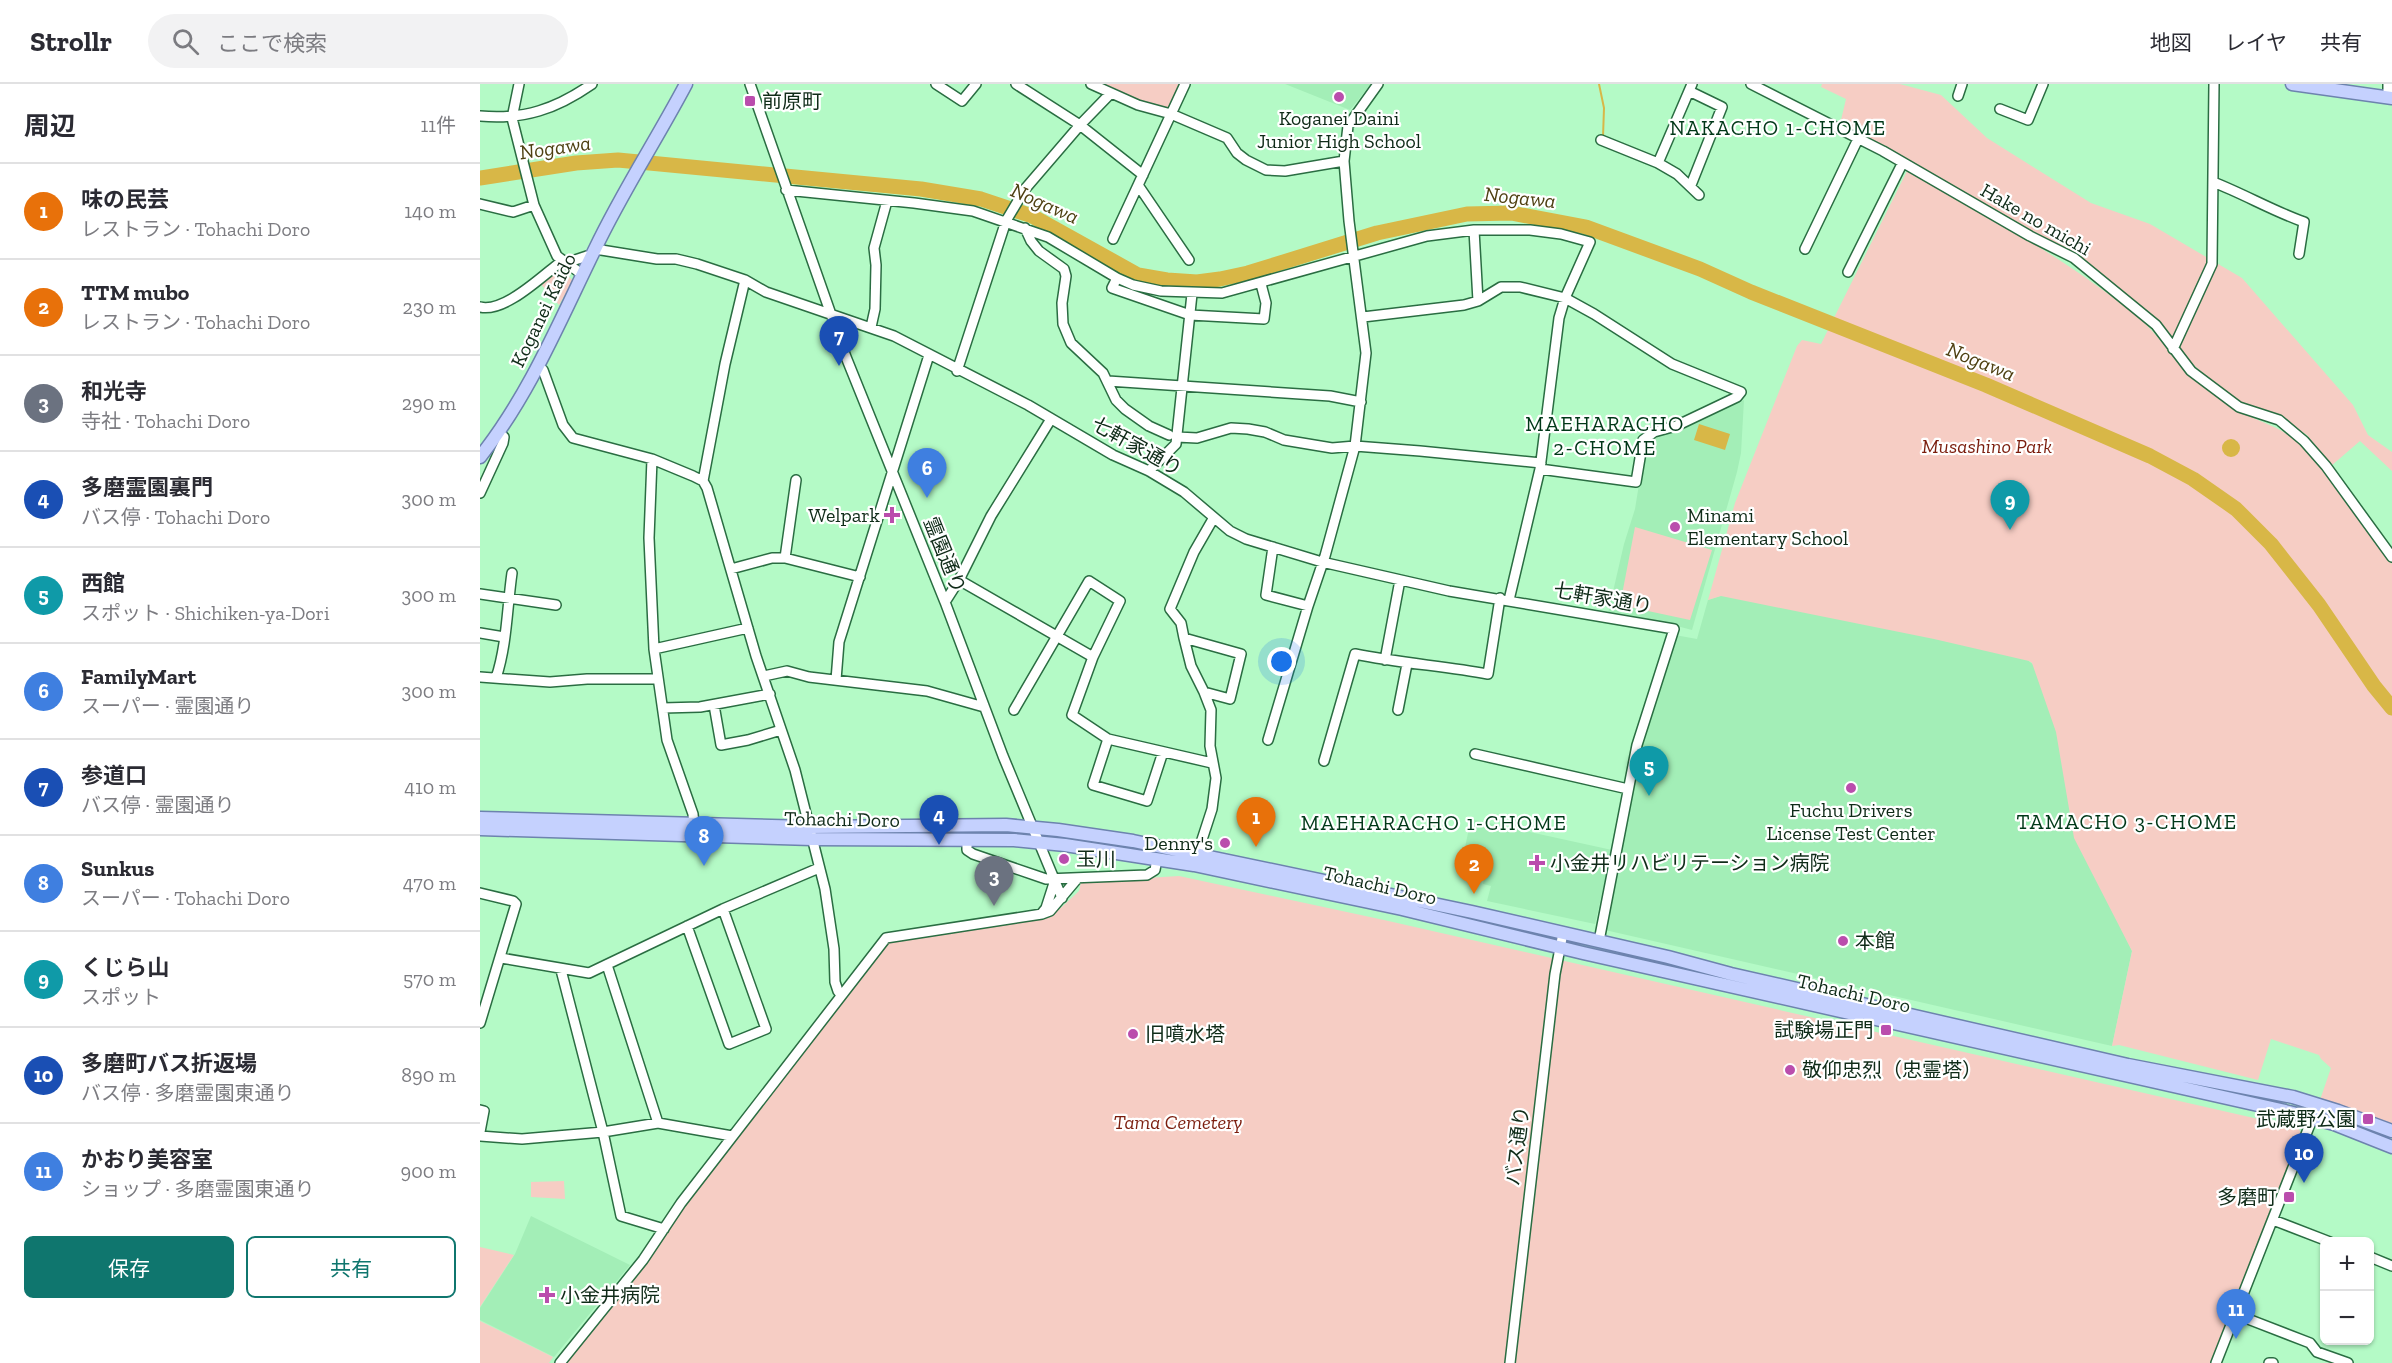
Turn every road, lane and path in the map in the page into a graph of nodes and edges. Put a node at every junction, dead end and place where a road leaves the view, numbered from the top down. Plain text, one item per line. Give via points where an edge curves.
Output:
1 (519, 84) edge
2 (592, 84) edge
3 (686, 84) edge
4 (750, 84) edge
5 (936, 84) edge
6 (976, 84) edge
7 (1016, 84) edge
8 (1091, 84) edge
9 (1185, 84) edge
10 (1378, 84) edge
11 (1751, 84) edge
12 (1962, 84) edge
13 (2043, 84) edge
14 (2214, 84) edge
15 (2292, 84) edge
16 (2388, 84) edge
17 (1690, 87) edge
18 (1110, 94) junction
19 (1958, 96) dead end
20 (2390, 98) edge
21 (2000, 109) dead end
22 (1171, 114) junction
23 (480, 116) edge
24 (512, 118) junction
25 (1080, 125) junction
26 (1858, 139) junction
27 (1601, 140) dead end
28 (1344, 161) junction
29 (1658, 163) junction
30 (1902, 164) junction
31 (1143, 175) junction
32 (2213, 182) junction
33 (1138, 185) junction
34 (1691, 185) junction
35 (786, 190) junction
36 (1699, 195) dead end
37 (887, 201) junction
38 (480, 204) edge
39 (534, 206) junction
40 (1006, 221) junction
41 (1025, 228) junction
42 (1474, 230) junction
43 (1113, 239) dead end
44 (1805, 249) dead end
45 (593, 254) junction
46 (2299, 254) dead end
47 (1354, 256) junction
48 (1189, 260) dead end
49 (564, 262) junction
50 (1848, 272) dead end
51 (583, 275) junction
52 (1117, 278) junction
53 (745, 280) junction
54 (1261, 284) junction
55 (1192, 294) junction
56 (1565, 298) junction
57 (1478, 301) junction
58 (480, 307) edge
59 (832, 315) junction
60 (1190, 315) junction
61 (1363, 317) junction
62 (871, 327) junction
63 (2174, 349) junction
64 (929, 355) junction
65 (538, 368) junction
66 (957, 371) junction
67 (1108, 381) junction
68 (1183, 386) junction
69 (1360, 402) junction
70 (1051, 419) junction
71 (500, 433) junction
72 (1173, 436) junction
73 (1355, 446) junction
74 (480, 457) edge
75 (652, 459) junction
76 (1540, 466) junction
77 (892, 470) junction
78 (1149, 471) junction
79 (796, 480) dead end
80 (703, 481) junction
81 (480, 494) edge
82 (1213, 519) junction
83 (1273, 547) junction
84 (2392, 556) edge
85 (785, 558) junction
86 (1322, 562) junction
87 (730, 569) junction
88 (512, 573) dead end
89 (860, 577) junction
90 (959, 580) junction
91 (1400, 580) junction
92 (480, 594) edge
93 (508, 597) junction
94 (1504, 599) junction
95 (945, 602) junction
96 (556, 605) dead end
97 (1308, 606) junction
98 (748, 628) junction
99 (480, 633) edge
100 (1057, 636) junction
101 (504, 637) junction
102 (1184, 638) junction
103 (654, 648) junction
104 (1093, 657) junction
105 (1385, 660) junction
106 (1407, 664) junction
107 (480, 676) edge
108 (764, 676) junction
109 (496, 678) junction
110 (658, 679) junction
111 (836, 680) junction
112 (1204, 692) junction
113 (770, 694) junction
114 (714, 705) junction
115 (984, 707) junction
116 (663, 708) junction
117 (1014, 710) dead end
118 (1398, 710) dead end
119 (780, 730) junction
120 (1108, 739) junction
121 (1268, 740) dead end
122 (1163, 752) junction
123 (1475, 754) dead end
124 (1324, 761) dead end
125 (1212, 763) junction
126 (1628, 789) junction
127 (480, 818) edge
128 (694, 824) junction
129 (1032, 827) junction
130 (480, 829) edge
131 (811, 833) junction
132 (967, 840) junction
133 (1040, 842) junction
134 (1197, 855) junction
135 (1157, 860) junction
136 (819, 868) junction
137 (1077, 879) junction
138 (1055, 880) junction
139 (480, 893) edge
140 (1062, 897) junction
141 (723, 909) junction
142 (1042, 914) junction
143 (687, 926) junction
144 (1563, 933) junction
145 (1596, 941) junction
146 (1559, 948) junction
147 (501, 958) junction
148 (607, 965) junction
149 (561, 969) junction
150 (1659, 970) junction
151 (841, 995) junction
152 (480, 1023) edge
153 (2318, 1104) junction
154 (480, 1110) edge
155 (2312, 1118) junction
156 (658, 1123) junction
157 (2392, 1131) edge
158 (480, 1132) edge
159 (603, 1132) junction
160 (480, 1136) edge
161 (732, 1136) junction
162 (2392, 1147) edge
163 (2272, 1220) junction
164 (664, 1229) junction
165 (2320, 1238) edge
166 (2374, 1259) edge
167 (2392, 1266) edge
168 (2235, 1314) junction
169 (560, 1363) edge
170 (1510, 1363) edge
171 (2216, 1363) edge
172 (2348, 1363) edge

1 - 24 street
2 - 24 street via 547,109
3 - 45 main road, Koganei Kaido
4 - 35 street, 霊園通り
5 - 6 street via 962,101
7 - 25 street
8 - 18 street
9 - 22 street
10 - 28 street via 1348,126
11 - 26 street, Hake no michi
12 - 19 street
13 - 21 street via 2028,120
14 - 32 street
15 - 20 main road
16 - 20 street
17 - 29 street
17 - 34 street via 1722,107
18 - 22 street
18 - 25 street
22 - 28 street via 1227,138 1237,153 1266,170 1285,171
22 - 31 street
23 - 24 street
24 - 39 street
25 - 31 street
25 - 40 street via 1023,191
26 - 30 street, Hake no michi
26 - 44 street
27 - 29 street
28 - 47 street
29 - 34 street
30 - 50 street
30 - 63 street, Hake no michi via 2074,258 2140,310
31 - 33 street
32 - 46 street via 2304,222
32 - 63 street via 2212,264
33 - 43 street
33 - 48 street
34 - 36 street
35 - 37 street
35 - 59 street, 霊園通り
37 - 40 street via 962,209
37 - 62 street via 874,248 875,309
38 - 39 street via 513,212
39 - 49 street via 552,247
40 - 41 street
40 - 66 street
41 - 52 street via 1048,237
41 - 67 street via 1030,241 1064,269 1062,314 1071,343
42 - 47 street via 1427,236
42 - 56 street via 1530,230 1590,242
42 - 57 street
45 - 49 street
45 - 51 main road, Koganei Kaido
45 - 53 street, 七軒家通り via 676,259
47 - 54 street
47 - 61 street
49 - 51 street
49 - 58 street via 507,302
51 - 65 main road, Koganei Kaido
52 - 55 street via 1143,287
52 - 60 street via 1113,288
53 - 59 street, 七軒家通り via 766,292
53 - 80 street
54 - 55 street via 1222,293
54 - 60 street via 1266,303 1264,319
55 - 60 street
56 - 57 street via 1510,287
56 - 76 street
56 - 76 street via 1672,364 1741,392 1643,440 1636,482
57 - 61 street
59 - 62 street, 七軒家通り
59 - 77 street, 霊園通り
60 - 68 street
61 - 69 street via 1366,353
62 - 64 street, 七軒家通り
63 - 84 street, Hake no michi via 2191,371 2239,407 2278,420 2304,441
64 - 66 street, 七軒家通り
64 - 77 street
65 - 71 main road, Koganei Kaido
65 - 75 street via 543,370 563,425 573,438
66 - 70 street, 七軒家通り
67 - 68 street
67 - 72 street via 1116,400 1125,409 1149,426
68 - 69 street via 1330,396
68 - 72 street
69 - 73 street
70 - 78 street, 七軒家通り
70 - 90 street via 991,516
71 - 74 main road, Koganei Kaido
71 - 81 street via 503,443
72 - 73 street via 1197,438 1231,428 1332,448
72 - 78 street via 1176,444
73 - 76 street via 1476,455
73 - 86 street
75 - 80 street
75 - 103 street via 649,538
76 - 94 street
77 - 89 street
77 - 95 street, 霊園通り
78 - 82 street, 七軒家通り via 1184,492
79 - 85 street
80 - 87 street
82 - 83 street, 七軒家通り via 1246,539
82 - 102 street via 1170,609 1181,623
83 - 86 street, 七軒家通り
83 - 97 street via 1266,595
85 - 87 street
85 - 89 street
86 - 91 street, 七軒家通り
86 - 97 street
87 - 98 street
88 - 93 street
89 - 111 street via 839,642
90 - 95 street
90 - 100 street
91 - 94 street, 七軒家通り
91 - 105 street
92 - 93 street
93 - 96 street
93 - 101 street
94 - 106 street via 1488,674
94 - 126 street, 七軒家通り via 1674,628 1646,711
95 - 115 street, 霊園通り
97 - 121 street
98 - 103 street
98 - 108 street
99 - 101 street
100 - 104 street
100 - 104 street via 1089,581 1119,601
100 - 117 street
101 - 109 street
102 - 112 street via 1191,666
102 - 112 street via 1241,654 1230,699
103 - 110 street
104 - 120 street via 1072,716
105 - 106 street
105 - 124 street via 1355,654
106 - 118 street
107 - 109 street
108 - 111 street via 787,671
108 - 113 street
109 - 110 street via 550,682
110 - 116 street
111 - 115 street via 939,692
112 - 125 street via 1211,710
113 - 114 street
113 - 119 street
114 - 116 street
114 - 119 street via 721,745
115 - 129 street, 霊園通り
116 - 128 street via 667,740
119 - 131 street
120 - 122 street
120 - 122 street via 1093,785 1147,801
122 - 125 street
123 - 126 street
125 - 134 street via 1216,769 1214,802
126 - 145 street
127 - 128 main road, Tohachi Doro
128 - 131 main road, Tohachi Doro
129 - 131 main road, Tohachi Doro
129 - 133 street, 霊園通り
129 - 134 main road, Tohachi Doro via 1133,841
130 - 131 main road, Tohachi Doro
131 - 132 main road, Tohachi Doro
131 - 136 street
132 - 133 main road, Tohachi Doro
132 - 138 street via 967,850 973,854
133 - 135 main road, Tohachi Doro
133 - 138 street, 霊園通り
134 - 144 main road, Tohachi Doro
135 - 137 street via 1155,870 1147,875
135 - 146 main road, Tohachi Doro via 1380,904
136 - 141 street
136 - 151 street via 831,922 835,982
137 - 138 street
137 - 140 street
138 - 140 street, 霊園通り
138 - 142 street
139 - 147 street via 516,904
140 - 142 street
141 - 143 street
141 - 143 street via 766,1029 729,1044
142 - 151 street via 886,938
143 - 148 street
144 - 145 main road, Tohachi Doro
144 - 146 street, バス通り
145 - 150 main road via 1592,944 1596,949
145 - 153 main road, Tohachi Doro via 2117,1062
146 - 150 main road, Tohachi Doro
146 - 170 street, バス通り
147 - 149 street
147 - 152 street
148 - 149 street via 588,973
148 - 156 street
149 - 159 street
150 - 155 main road, Tohachi Doro
151 - 161 street
153 - 155 street
153 - 157 main road, Tohachi Doro
154 - 158 street via 484,1111
155 - 162 main road, Tohachi Doro
155 - 163 street
156 - 159 street
156 - 161 street
159 - 160 street via 522,1140
159 - 164 street via 621,1216
161 - 164 street
163 - 165 street
163 - 168 street
164 - 169 street
166 - 167 street
168 - 171 street
168 - 172 street via 2310,1343 2317,1352

